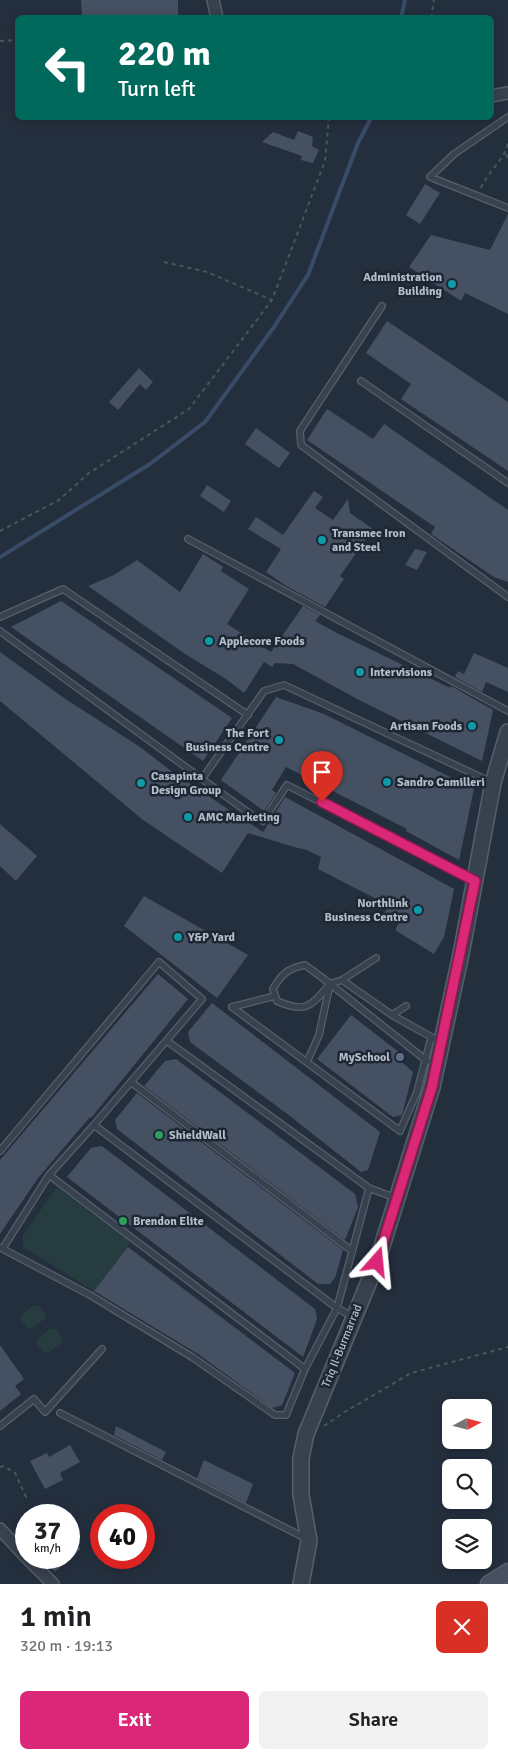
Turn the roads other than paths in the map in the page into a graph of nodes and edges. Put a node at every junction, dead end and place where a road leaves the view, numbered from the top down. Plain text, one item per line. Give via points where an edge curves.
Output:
1 (213, 0) edge
2 (216, 15) edge
3 (508, 93) edge
4 (494, 95) edge
5 (508, 117) edge
6 (508, 208) edge
7 (382, 306) dead end
8 (360, 381) dead end
9 (508, 483) edge
10 (188, 539) dead end
11 (508, 597) edge
12 (0, 617) edge
13 (0, 631) edge
14 (508, 711) edge
15 (248, 714) junction
16 (508, 732) edge
17 (202, 779) junction
18 (493, 783) junction
19 (253, 816) dead end
20 (263, 821) dead end
21 (475, 881) junction
22 (376, 958) dead end
23 (342, 980) junction
24 (330, 984) junction
25 (275, 996) junction
26 (406, 1006) dead end
27 (392, 1015) junction
28 (437, 1039) junction
29 (167, 1041) junction
30 (307, 1062) junction
31 (431, 1064) junction
32 (131, 1082) junction
33 (94, 1125) junction
34 (0, 1151) edge
35 (49, 1175) junction
36 (369, 1188) junction
37 (398, 1199) junction
38 (2, 1248) edge
39 (352, 1251) junction
40 (337, 1308) junction
41 (354, 1317) junction
42 (102, 1349) dead end
43 (306, 1369) junction
44 (60, 1413) dead end
45 (0, 1426) edge
46 (0, 1530) edge
47 (309, 1540) junction
48 (15, 1545) edge
49 (39, 1569) edge
50 (508, 1572) edge
51 (53, 1584) edge
52 (301, 1584) edge
53 (489, 1584) edge

1 - 2 street
3 - 4 street
5 - 6 lane via 454,154 430,177
7 - 11 lane via 300,431 301,445
8 - 9 lane
10 - 14 lane
12 - 15 lane via 64,590
13 - 17 lane
15 - 17 lane
15 - 18 lane via 264,691 284,685
16 - 18 street, Triq Il-Burmarrad
17 - 19 lane
18 - 21 street, Triq Il-Burmarrad
20 - 21 lane via 287,785
21 - 28 street, Triq Il-Burmarrad
22 - 23 lane
23 - 24 lane
23 - 27 lane
24 - 25 lane via 307,1006 293,1008 277,1001
24 - 25 lane via 305,965 298,966 278,978 273,989
24 - 30 lane via 319,1035
24 - 31 lane
25 - 30 lane via 232,1007
26 - 27 lane
27 - 28 lane
28 - 31 street, Triq Il-Burmarrad
29 - 32 lane
29 - 34 lane via 202,999 159,962
29 - 36 lane
30 - 31 lane via 400,1131
31 - 37 street, Triq Il-Burmarrad
32 - 33 lane
32 - 39 lane
33 - 35 lane
33 - 40 lane
35 - 38 lane
35 - 43 lane
36 - 37 lane
36 - 39 lane
37 - 41 street, Triq Il-Burmarrad
38 - 43 lane via 90,1295 192,1357 275,1415 286,1415
39 - 40 lane
40 - 41 lane
40 - 43 lane
41 - 47 street, Triq Il-Burmarrad via 306,1434 301,1458 301,1495
42 - 45 lane via 46,1412 34,1399
44 - 47 lane
46 - 48 street
47 - 52 street, Triq Il-Burmarrad
49 - 51 street
50 - 53 main road

